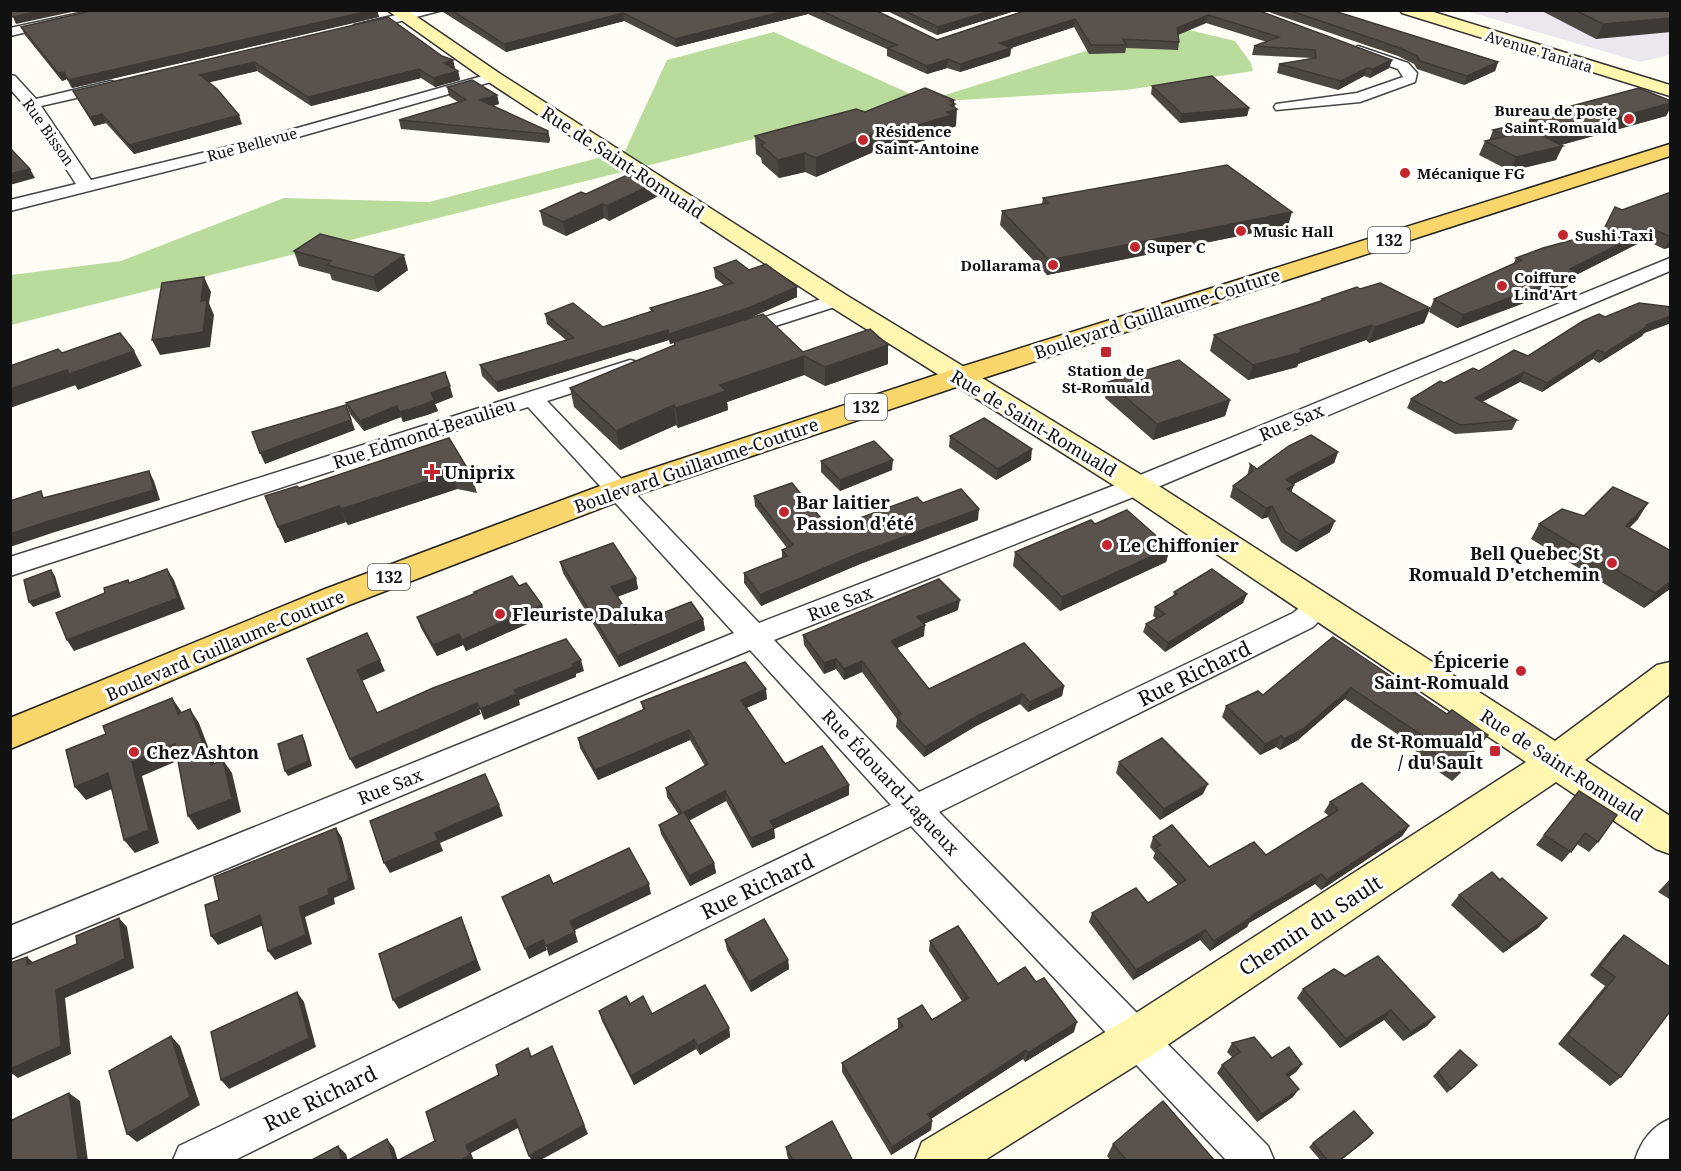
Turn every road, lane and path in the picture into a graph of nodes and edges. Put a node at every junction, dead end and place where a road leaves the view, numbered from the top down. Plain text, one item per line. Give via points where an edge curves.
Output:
1 (116, 10) edge
2 (437, 10) edge
3 (1408, 10) edge
4 (400, 14) edge
5 (10, 32) edge
6 (342, 32) edge
7 (1347, 46) edge
8 (493, 78) junction
9 (10, 79) edge
10 (124, 83) edge
11 (1671, 92) edge
12 (32, 104) junction
13 (1282, 107) dead end
14 (1671, 150) edge
15 (86, 186) junction
16 (10, 206) edge
17 (1671, 264) edge
18 (837, 300) junction
19 (709, 341) edge
20 (654, 359) edge
21 (958, 377) junction
22 (532, 398) junction
23 (1137, 486) junction
24 (619, 490) junction
25 (10, 567) edge
26 (1320, 607) junction
27 (755, 636) junction
28 (1671, 675) edge
29 (10, 734) edge
30 (1558, 762) junction
31 (915, 809) junction
32 (1671, 837) edge
33 (10, 943) edge
34 (1138, 1038) junction
35 (1671, 1139) edge
36 (193, 1161) edge
37 (940, 1161) edge
38 (1254, 1161) edge
39 (1655, 1161) edge

1 - 5 street
2 - 4 street
3 - 11 street, Avenue Taniata
4 - 6 street
4 - 8 street, Rue de Saint-Romuald
7 - 13 street via 1403,66 1411,76 1360,97
8 - 15 street, Rue Bellevue via 257,144
8 - 18 street, Rue de Saint-Romuald
9 - 12 street, Rue Bisson
10 - 12 street
12 - 15 street, Rue Bisson
14 - 21 main road, Boulevard Guillaume-Couture / 132
15 - 16 street, Rue Bellevue
17 - 23 street, Rue Sax
18 - 19 street
18 - 21 street, Rue de Saint-Romuald
20 - 22 street, Rue Edmond-Beaulieu
21 - 23 street, Rue de Saint-Romuald
21 - 24 main road, Boulevard Guillaume-Couture / 132
22 - 24 street, Rue Édouard-Lagueux
22 - 25 street, Rue Edmond-Beaulieu
23 - 26 street, Rue de Saint-Romuald
23 - 27 street, Rue Sax
24 - 27 street, Rue Édouard-Lagueux
24 - 29 main road, Boulevard Guillaume-Couture / 132 via 337,597
26 - 30 street, Rue de Saint-Romuald
26 - 31 street, Rue Richard via 1303,620
27 - 31 street, Rue Édouard-Lagueux
27 - 33 street, Rue Sax
28 - 30 street, Chemin du Sault
30 - 32 street, Rue de Saint-Romuald
30 - 34 street, Chemin du Sault
31 - 34 street, Rue Édouard-Lagueux
31 - 36 street, Rue Richard
34 - 37 street, Chemin du Sault
34 - 38 street, Rue Édouard-Lagueux
35 - 39 street

